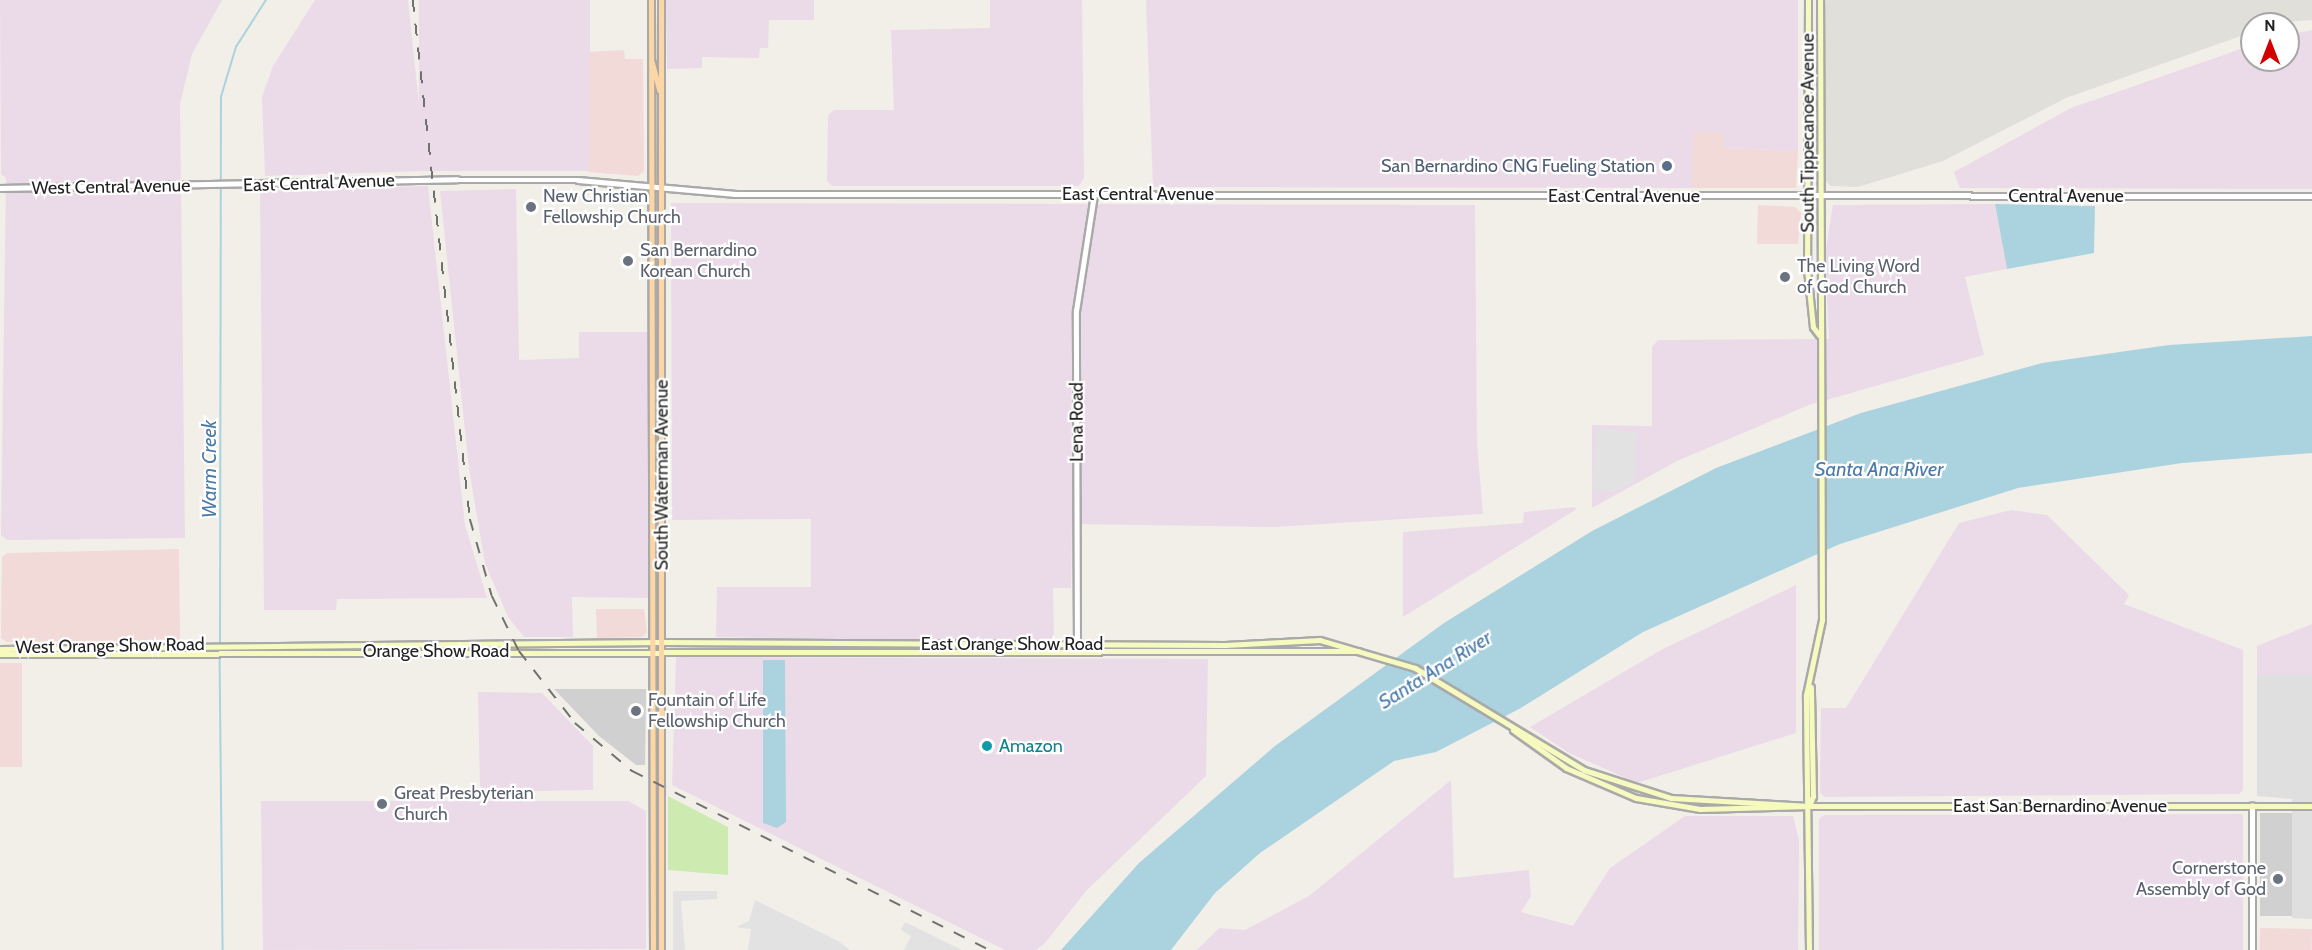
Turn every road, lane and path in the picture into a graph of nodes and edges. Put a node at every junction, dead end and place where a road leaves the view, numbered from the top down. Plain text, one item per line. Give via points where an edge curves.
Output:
1 (651, 0) edge
2 (661, 0) edge
3 (1808, 0) edge
4 (1820, 0) edge
5 (652, 63) junction
6 (661, 101) junction
7 (223, 185) joint
8 (0, 188) edge
9 (652, 189) junction
10 (661, 190) junction
11 (1094, 195) junction
12 (2312, 196) edge
13 (1808, 197) junction
14 (1819, 197) junction
15 (1819, 335) junction
16 (662, 642) junction
17 (1259, 642) junction
18 (652, 643) junction
19 (808, 643) junction
20 (220, 645) joint
21 (1077, 645) junction
22 (1140, 645) junction
23 (0, 649) edge
24 (652, 650) junction
25 (662, 650) junction
26 (1261, 650) junction
27 (808, 651) junction
28 (219, 652) joint
29 (1077, 652) junction
30 (1140, 652) junction
31 (1369, 652) junction
32 (0, 654) edge
33 (1514, 730) junction
34 (1577, 766) junction
35 (1574, 773) junction
36 (1809, 806) junction
37 (2252, 806) junction
38 (2312, 806) edge
39 (653, 950) edge
40 (661, 950) edge
41 (1809, 950) edge
42 (2252, 950) edge

1 - 5 main road, South Waterman Avenue
2 - 6 main road, South Waterman Avenue
3 - 13 main road, South Tippecanoe Avenue
4 - 14 main road, South Tippecanoe Avenue
5 - 6 main road
5 - 9 main road, South Waterman Avenue
6 - 10 main road, South Waterman Avenue
7 - 8 street, West Central Avenue
7 - 9 street, East Central Avenue via 578,180
9 - 10 street, East Central Avenue
9 - 18 main road, South Waterman Avenue
10 - 11 street, East Central Avenue
10 - 16 main road, South Waterman Avenue
11 - 13 street, East Central Avenue
11 - 21 street, Lena Road via 1076,311
12 - 14 street, Central Avenue
13 - 14 street, East Central Avenue
13 - 15 main road, South Tippecanoe Avenue via 1809,293
14 - 15 main road, South Tippecanoe Avenue
15 - 36 main road, South Tippecanoe Avenue via 1822,620 1811,687 1813,796
16 - 18 main road, East Orange Show Road
16 - 19 main road, East Orange Show Road
16 - 25 main road, South Waterman Avenue
17 - 22 main road, East Orange Show Road
17 - 26 main road
17 - 31 main road, East Orange Show Road via 1320,640
18 - 20 main road, Orange Show Road
18 - 24 main road, South Waterman Avenue
19 - 21 main road, East Orange Show Road
19 - 27 main road
20 - 23 main road, West Orange Show Road
21 - 22 main road, East Orange Show Road
21 - 29 street, Lena Road
22 - 30 main road
24 - 25 main road, East Orange Show Road
24 - 28 main road, Orange Show Road
24 - 39 main road, South Waterman Avenue
25 - 27 main road, East Orange Show Road
25 - 40 main road, South Waterman Avenue
26 - 30 main road, East Orange Show Road
26 - 31 main road, East Orange Show Road
27 - 29 main road, East Orange Show Road
28 - 32 main road, West Orange Show Road
29 - 30 main road, East Orange Show Road
31 - 33 main road, East Orange Show Road via 1428,675
33 - 34 main road
33 - 35 main road
34 - 35 main road
34 - 36 main road via 1620,785 1671,798
35 - 36 main road via 1627,795 1679,807
36 - 37 main road, East San Bernardino Avenue
36 - 41 main road, South Tippecanoe Avenue
37 - 38 main road, East San Bernardino Avenue
37 - 42 street

